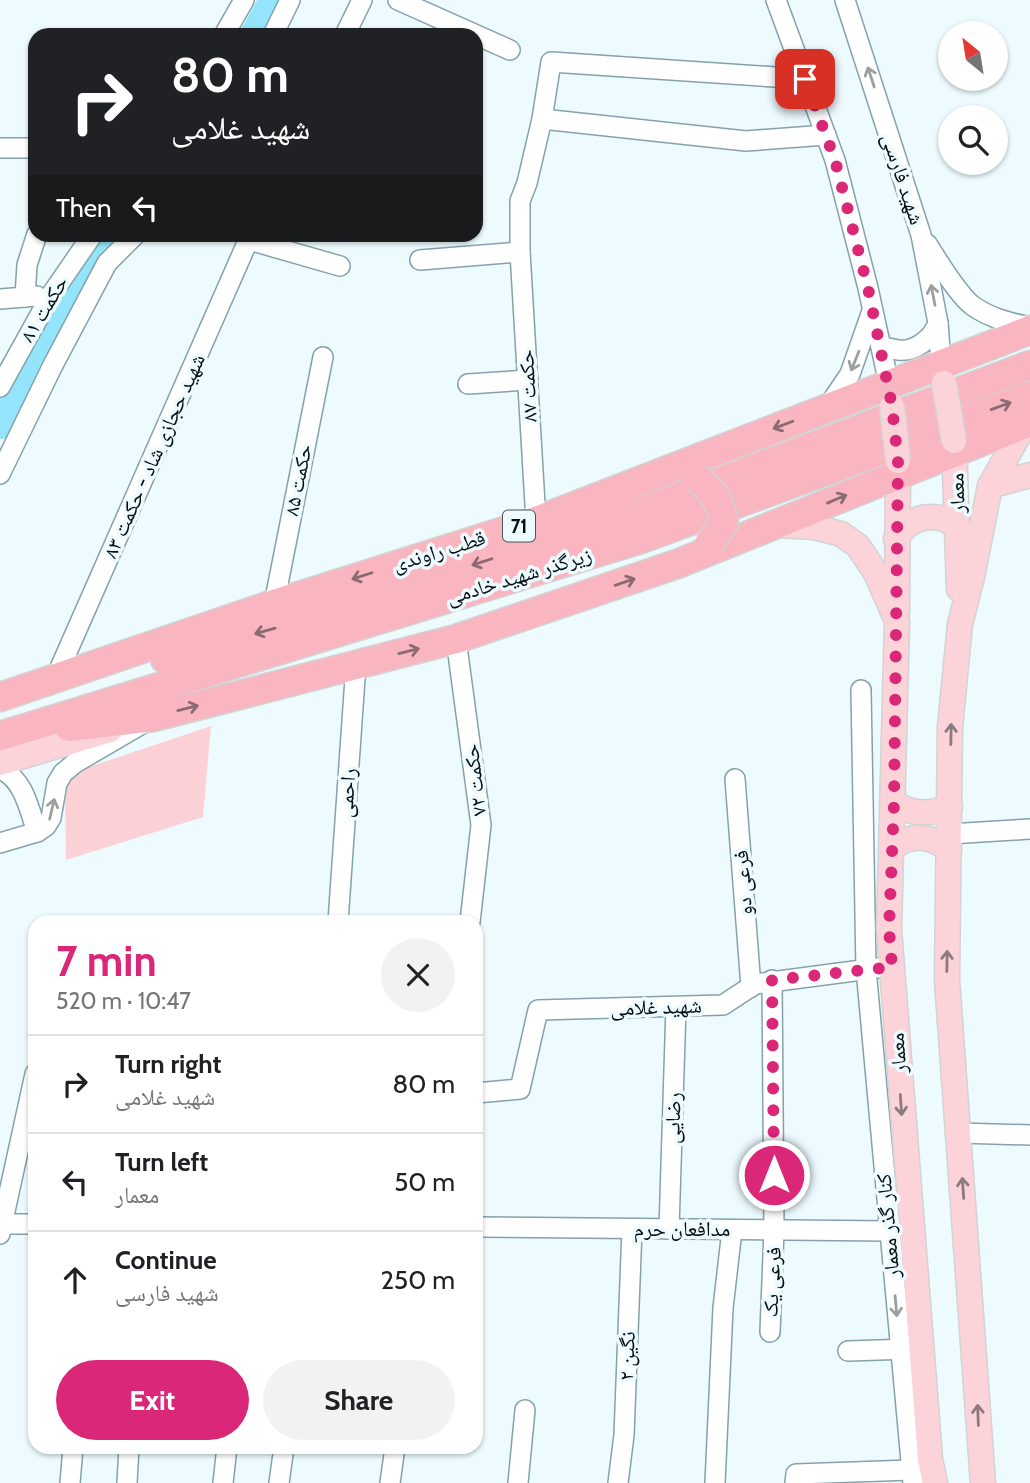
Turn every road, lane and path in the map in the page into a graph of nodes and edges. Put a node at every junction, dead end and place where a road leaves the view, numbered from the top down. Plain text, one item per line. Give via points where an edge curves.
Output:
1 (244, 0) edge
2 (290, 0) edge
3 (362, 0) edge
4 (398, 0) edge
5 (776, 0) edge
6 (845, 0) edge
7 (228, 28) edge
8 (276, 28) edge
9 (348, 28) edge
10 (461, 28) edge
11 (483, 38) edge
12 (510, 50) dead end
13 (805, 79) junction
14 (542, 118) junction
15 (825, 135) junction
16 (0, 148) edge
17 (28, 148) edge
18 (921, 235) junction
19 (34, 242) edge
20 (87, 242) edge
21 (128, 242) edge
22 (248, 242) edge
23 (266, 242) edge
24 (520, 252) junction
25 (420, 260) dead end
26 (340, 266) dead end
27 (51, 295) junction
28 (25, 297) junction
29 (0, 299) edge
30 (873, 310) junction
31 (938, 323) junction
32 (1030, 329) edge
33 (881, 347) junction
34 (323, 357) dead end
35 (1030, 365) edge
36 (943, 373) junction
37 (528, 380) junction
38 (468, 384) dead end
39 (0, 387) edge
40 (891, 395) junction
41 (1030, 396) edge
42 (827, 408) junction
43 (1027, 423) edge
44 (955, 447) junction
45 (898, 467) junction
46 (0, 474) edge
47 (1030, 475) edge
48 (990, 486) junction
49 (536, 521) junction
50 (776, 525) junction
51 (958, 527) junction
52 (896, 539) junction
53 (677, 564) junction
54 (274, 604) junction
55 (897, 621) junction
56 (960, 624) junction
57 (456, 639) junction
58 (356, 664) junction
59 (93, 665) junction
60 (56, 677) junction
61 (861, 690) dead end
62 (0, 697) edge
63 (154, 717) junction
64 (0, 736) edge
65 (0, 766) edge
66 (734, 779) dead end
67 (894, 803) junction
68 (950, 806) junction
69 (1030, 829) edge
70 (37, 832) junction
71 (949, 842) junction
72 (0, 843) edge
73 (892, 848) junction
74 (338, 915) edge
75 (471, 915) edge
76 (892, 967) junction
77 (866, 970) junction
78 (772, 980) junction
79 (751, 987) junction
80 (676, 1007) junction
81 (483, 1092) edge
82 (28, 1106) edge
83 (959, 1133) junction
84 (1030, 1135) edge
85 (28, 1225) edge
86 (1, 1227) edge
87 (483, 1227) edge
88 (632, 1229) junction
89 (669, 1229) junction
90 (732, 1230) junction
91 (774, 1230) junction
92 (888, 1231) junction
93 (770, 1332) dead end
94 (911, 1349) junction
95 (848, 1351) dead end
96 (525, 1410) dead end
97 (72, 1454) edge
98 (129, 1454) edge
99 (226, 1454) edge
100 (283, 1454) edge
101 (394, 1454) edge
102 (912, 1476) edge
103 (70, 1483) edge
104 (127, 1483) edge
105 (223, 1483) edge
106 (279, 1483) edge
107 (390, 1483) edge
108 (518, 1483) edge
109 (618, 1483) edge
110 (715, 1483) edge
111 (795, 1483) edge
112 (935, 1483) edge
113 (983, 1483) edge

1 - 7 street
2 - 8 street
3 - 9 street
4 - 10 street
5 - 13 street
18 -> 6 street, شهید فارسی
11 - 12 street
13 - 14 street, حکمت ۸۷ via 551,62
13 - 15 street
14 - 15 street via 746,141
14 - 24 street, حکمت ۸۷ via 520,201
15 - 30 street
16 - 17 street
31 -> 18 street, شهید فارسی
18 - 32 street via 971,305
19 - 28 street
20 - 27 street, حکمت ۸۱
21 - 46 street via 107,263
22 - 60 street, شهید حجازی شاد - حکمت ۸۳
23 - 26 street
24 - 25 street
24 - 37 street, حکمت ۸۷
27 - 28 street
27 - 39 street, حکمت ۸۱
28 - 29 street
30 - 33 street
30 -> 42 street via 850,373
31 - 33 street via 914,348
31 - 36 street, شهید فارسی
32 - 36 highway, قطب راوندی / 71
33 - 40 street
34 - 54 street, حکمت ۸۵
35 -> 59 highway, زیرگذر شهید خادمی via 641,511 290,624 141,666
36 - 40 highway, قطب راوندی / 71
36 - 44 main road, معمار, bridge
37 - 38 street
37 - 49 street, حکمت ۸۷
40 - 42 highway, قطب راوندی / 71
40 - 45 main road, معمار, bridge
64 -> 41 highway, زیرگذر شهید خادمی via 641,539
42 -> 49 highway, قطب راوندی / 71
43 - 44 highway
43 - 48 main road, معمار
44 - 45 highway
44 - 51 main road, معمار
50 -> 45 highway
45 - 52 main road, معمار
47 - 48 main road
48 - 56 main road, معمار
49 - 53 highway, bridge via 575,518 667,483 697,478 711,488 724,523 709,544
49 -> 54 highway, قطب راوندی / 71
50 - 53 highway
50 - 55 main road, معمار via 842,534 858,546 876,573
51 - 52 main road via 939,517 923,517 907,525
51 - 56 main road, معمار
52 - 55 main road, معمار
57 -> 53 highway
54 - 59 highway, قطب راوندی / 71
55 - 67 main road, معمار
68 -> 56 main road, معمار via 950,727
58 -> 57 highway
57 - 75 street, حکمت ۷۲ via 481,825
63 -> 58 highway
58 - 74 street, راحمی
59 - 60 highway, قطب راوندی / 71
60 - 62 highway, قطب راوندی / 71
61 - 77 street, کنار گذر معمار
63 - 64 highway
63 - 65 main road
70 -> 63 street via 51,818 63,772
65 - 70 street via 18,783
66 - 79 street, فرعی دو
67 - 68 main road via 923,813
67 - 73 main road, معمار
68 - 71 main road, معمار
69 - 71 street
70 - 72 street
71 - 73 main road via 922,837 906,839
83 -> 71 main road, معمار via 947,980
73 - 76 main road, معمار
76 - 77 street, شهید غلامی
76 -> 94 main road, معمار
77 - 78 street, شهید غلامی
77 - 92 street, کنار گذر معمار
78 - 79 street, شهید غلامی
78 - 91 street, فرعی یک
79 - 80 street, شهید غلامی via 723,1005
80 - 81 street, شهید غلامی via 538,1010 520,1089
80 - 89 street, رضایی
82 - 86 street
83 - 84 street
113 -> 83 main road, معمار
85 - 86 street
87 - 88 street, مدافعان حرم
88 - 89 street, مدافعان حرم
88 - 109 street, نگین ۲
89 - 90 street, مدافعان حرم
90 - 91 street, مدافعان حرم
90 - 110 street via 723,1308
91 - 92 street, مدافعان حرم
91 - 93 street, فرعی یک
92 -> 94 street, کنار گذر معمار
94 - 95 street
94 - 102 street, کنار گذر معمار
94 - 112 main road, معمار
96 - 108 street
97 - 103 street
98 - 104 street
99 - 105 street
100 - 106 street
101 - 107 street
102 - 111 street via 796,1474

